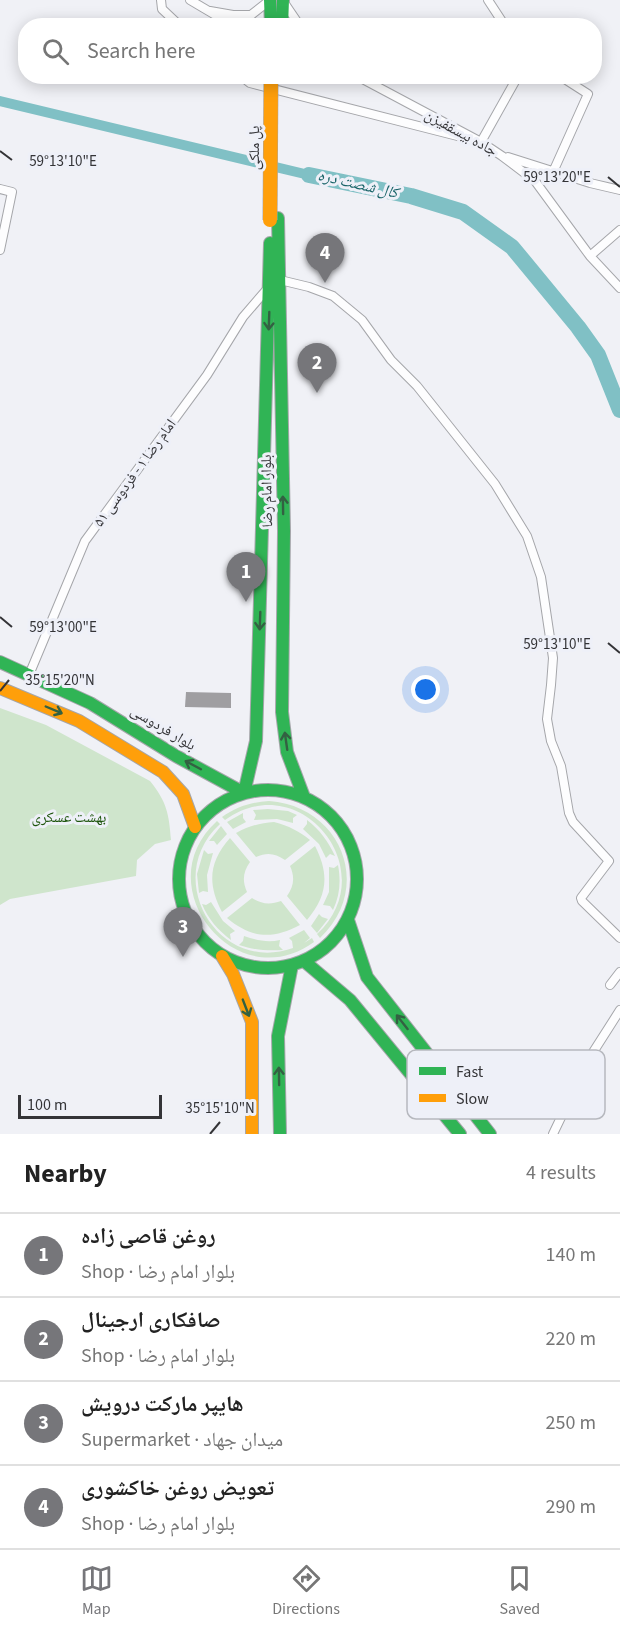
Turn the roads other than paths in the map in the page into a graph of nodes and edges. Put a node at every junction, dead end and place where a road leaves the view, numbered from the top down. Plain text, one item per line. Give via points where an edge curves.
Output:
1 (161, 0) edge
2 (190, 0) edge
3 (210, 0) edge
4 (277, 0) edge
5 (488, 0) edge
6 (210, 11) junction
7 (172, 18) edge
8 (221, 18) edge
9 (273, 18) edge
10 (280, 18) edge
11 (293, 18) edge
12 (500, 18) edge
13 (254, 84) edge
14 (271, 84) edge
15 (279, 84) edge
16 (372, 84) edge
17 (514, 84) edge
18 (572, 84) edge
19 (481, 142) junction
20 (502, 156) junction
21 (553, 172) junction
22 (0, 189) edge
23 (620, 190) edge
24 (274, 219) junction
25 (620, 230) edge
26 (0, 250) edge
27 (590, 256) junction
28 (275, 283) junction
29 (620, 288) edge
30 (263, 531) junction
31 (284, 531) junction
32 (0, 662) edge
33 (29, 675) junction
34 (0, 688) edge
35 (244, 793) junction
36 (304, 797) junction
37 (195, 827) junction
38 (348, 920) junction
39 (620, 938) edge
40 (222, 956) junction
41 (298, 963) junction
42 (620, 972) edge
43 (610, 985) dead end
44 (620, 1010) edge
45 (424, 1050) edge
46 (594, 1050) edge
47 (407, 1069) edge
48 (448, 1119) edge
49 (478, 1119) edge
50 (560, 1119) edge
51 (252, 1134) edge
52 (280, 1134) edge
53 (460, 1134) edge
54 (490, 1134) edge
55 (553, 1134) edge

1 - 7 street via 162,9
2 - 6 street
3 - 6 street
4 - 6 street via 250,15
4 - 9 main road
4 - 10 main road
4 - 11 street
5 - 12 street
6 - 8 street
13 - 19 street
14 - 24 main road, پل ملکی, bridge
15 - 24 main road, پل ملکی
16 - 19 street, جاده بیسقفیزن
17 - 19 street
18 - 21 street via 588,94
19 - 20 street, جاده بیسقفیزن
20 - 21 street
20 - 27 street, جاده بیسقفیزن via 536,181
21 - 23 street
22 - 26 street via 12,192
24 - 28 main road, بلوار امام رضا
25 - 27 street
27 - 29 street, جاده بیسقفیزن
28 -> 30 main road, بلوار امام رضا
31 -> 28 main road, بلوار امام رضا
28 - 33 street, امام رضا ۱ - فردوسی ۵۱ via 243,317 207,375 85,541
28 - 39 street via 309,287 333,296 362,320 495,484 527,536 541,577 553,658 547,719 569,813 609,861 581,898
30 - 31 main road
30 -> 35 main road, بلوار امام رضا via 256,741
36 -> 31 main road, بلوار امام رضا via 287,752 282,712
32 - 33 main road, بلوار فردوسی
35 -> 33 main road, بلوار فردوسی via 90,703
34 -> 37 main road via 79,721 163,772 183,794
35 - 36 main road via 275,790
35 - 37 main road via 222,802
36 - 38 main road via 334,818 353,849 358,885
37 - 40 main road via 181,861 181,897 195,931
38 - 41 main road via 334,940 315,956
45 -> 38 main road via 367,977
40 - 41 main road via 256,968
40 -> 51 main road via 252,1022
41 - 47 main road via 350,1000
52 -> 41 main road via 278,1036
42 - 43 street
44 - 46 street
48 - 53 main road
54 -> 49 main road
50 - 55 street

